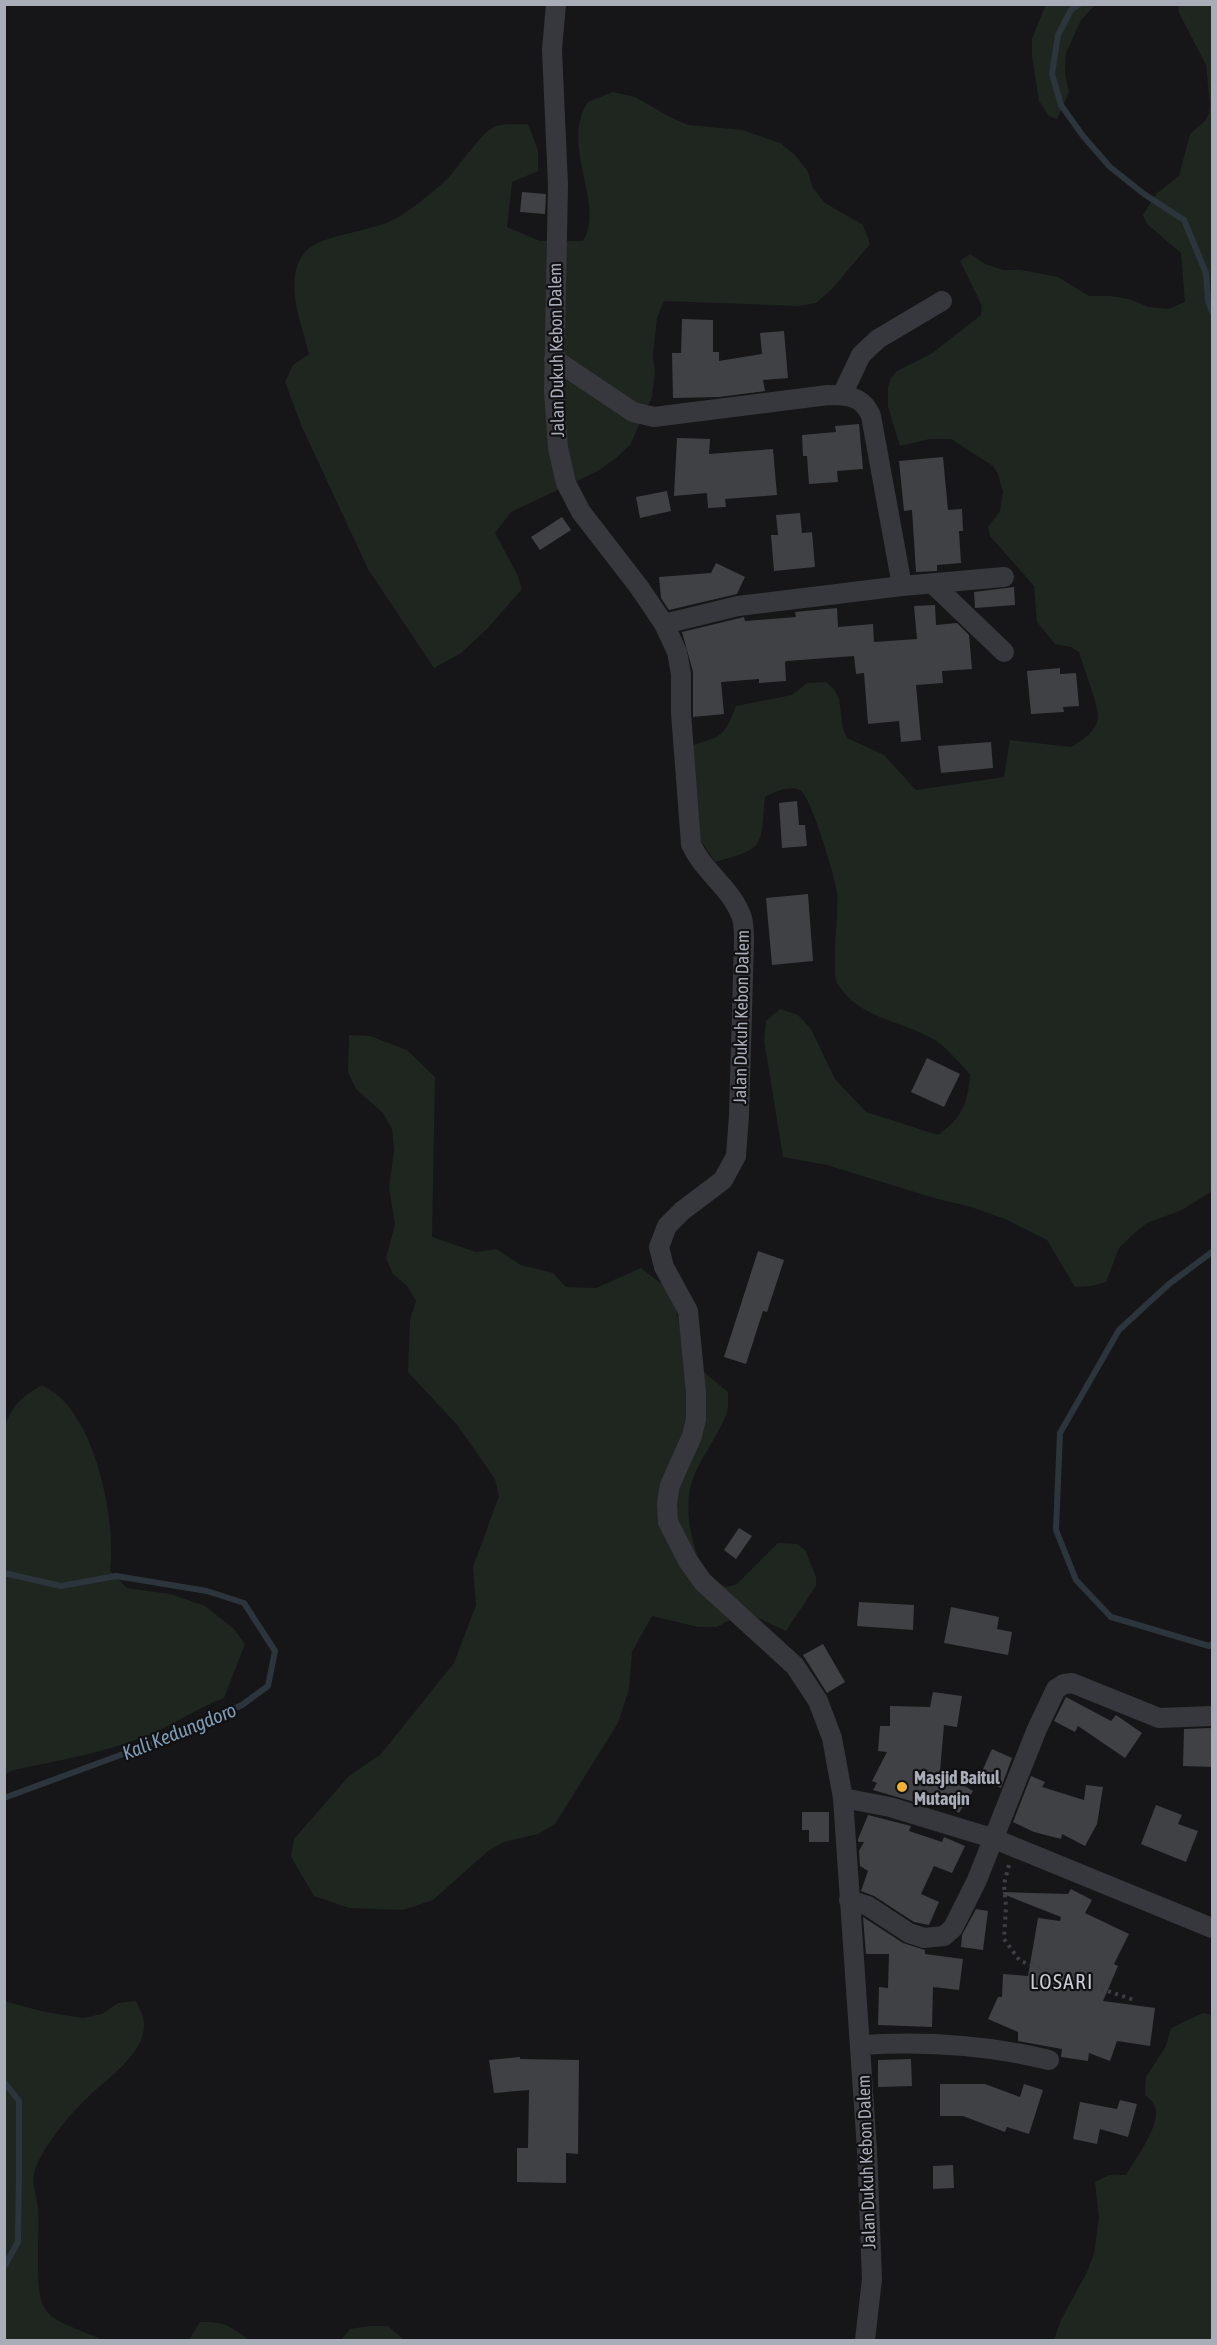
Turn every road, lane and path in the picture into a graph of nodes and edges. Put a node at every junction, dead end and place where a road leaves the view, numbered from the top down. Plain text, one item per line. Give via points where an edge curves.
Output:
1 (556, 4) edge
2 (942, 301) dead end
3 (554, 359) junction
4 (842, 395) junction
5 (1004, 577) dead end
6 (933, 584) junction
7 (902, 586) junction
8 (664, 624) junction
9 (1004, 652) dead end
10 (1212, 1716) edge
11 (843, 1798) junction
12 (992, 1838) junction
13 (1019, 1849) junction
14 (849, 1900) junction
15 (1212, 1928) edge
16 (1134, 2000) dead end
17 (861, 2045) junction
18 (1049, 2060) dead end
19 (865, 2340) edge

1 - 3 street, Jalan Dukuh Kebon Dalem via 552,50 558,185
2 - 4 street via 878,339 861,355
3 - 4 street via 633,412 654,417
3 - 8 street, Jalan Dukuh Kebon Dalem via 558,448 566,483 589,524
4 - 7 street via 861,400 871,416
5 - 6 street
6 - 7 street
6 - 9 street
7 - 8 street via 738,606
8 - 11 street, Jalan Dukuh Kebon Dalem via 679,662 691,844 737,906 743,920 744,941 736,1156 723,1180 667,1226 659,1247 664,1266 688,1311 696,1392 692,1436 670,1485 668,1522 703,1582 795,1666 818,1701 832,1738
10 - 12 street via 1159,1718 1072,1683 1059,1686 1036,1729
11 - 12 street via 890,1807
11 - 14 street, Jalan Dukuh Kebon Dalem
12 - 13 street
12 - 14 street via 962,1912 944,1936 924,1938 909,1933 868,1906
13 - 15 street
13 - 16 path via 1009,1862 1004,1884 1004,1939 1020,1961
14 - 17 street, Jalan Dukuh Kebon Dalem
17 - 18 street via 993,2049
17 - 19 street, Jalan Dukuh Kebon Dalem via 872,2280

